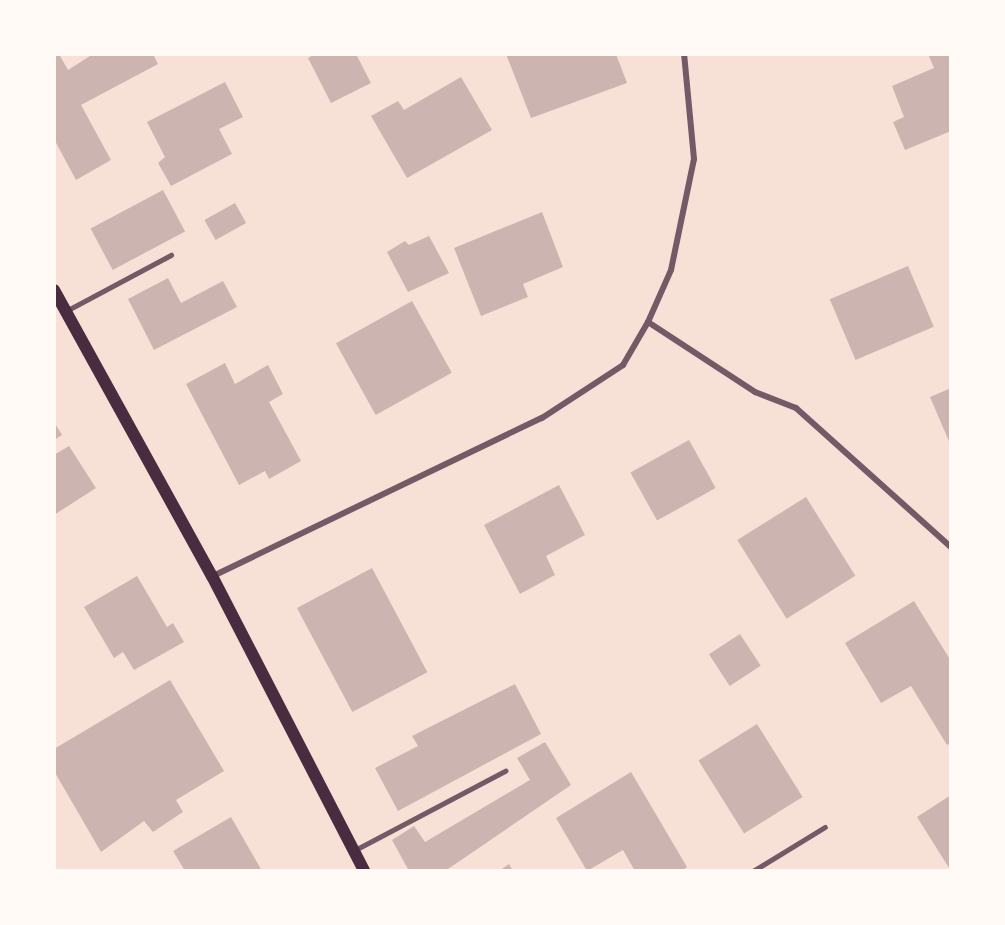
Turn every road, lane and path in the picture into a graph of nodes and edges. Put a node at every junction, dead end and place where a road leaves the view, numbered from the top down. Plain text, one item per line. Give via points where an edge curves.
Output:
1 (684, 54) edge
2 (171, 255) dead end
3 (54, 290) edge
4 (66, 311) junction
5 (648, 322) junction
6 (951, 547) edge
7 (212, 576) junction
8 (505, 771) dead end
9 (825, 827) dead end
10 (353, 851) junction
11 (364, 871) edge
12 (753, 871) edge

1 - 5 street via 694,159 671,270
2 - 4 lane
3 - 4 main road
4 - 7 main road
5 - 6 street via 755,392 796,408
5 - 7 street via 623,365 542,418
7 - 10 main road
8 - 10 lane
9 - 12 lane
10 - 11 main road

